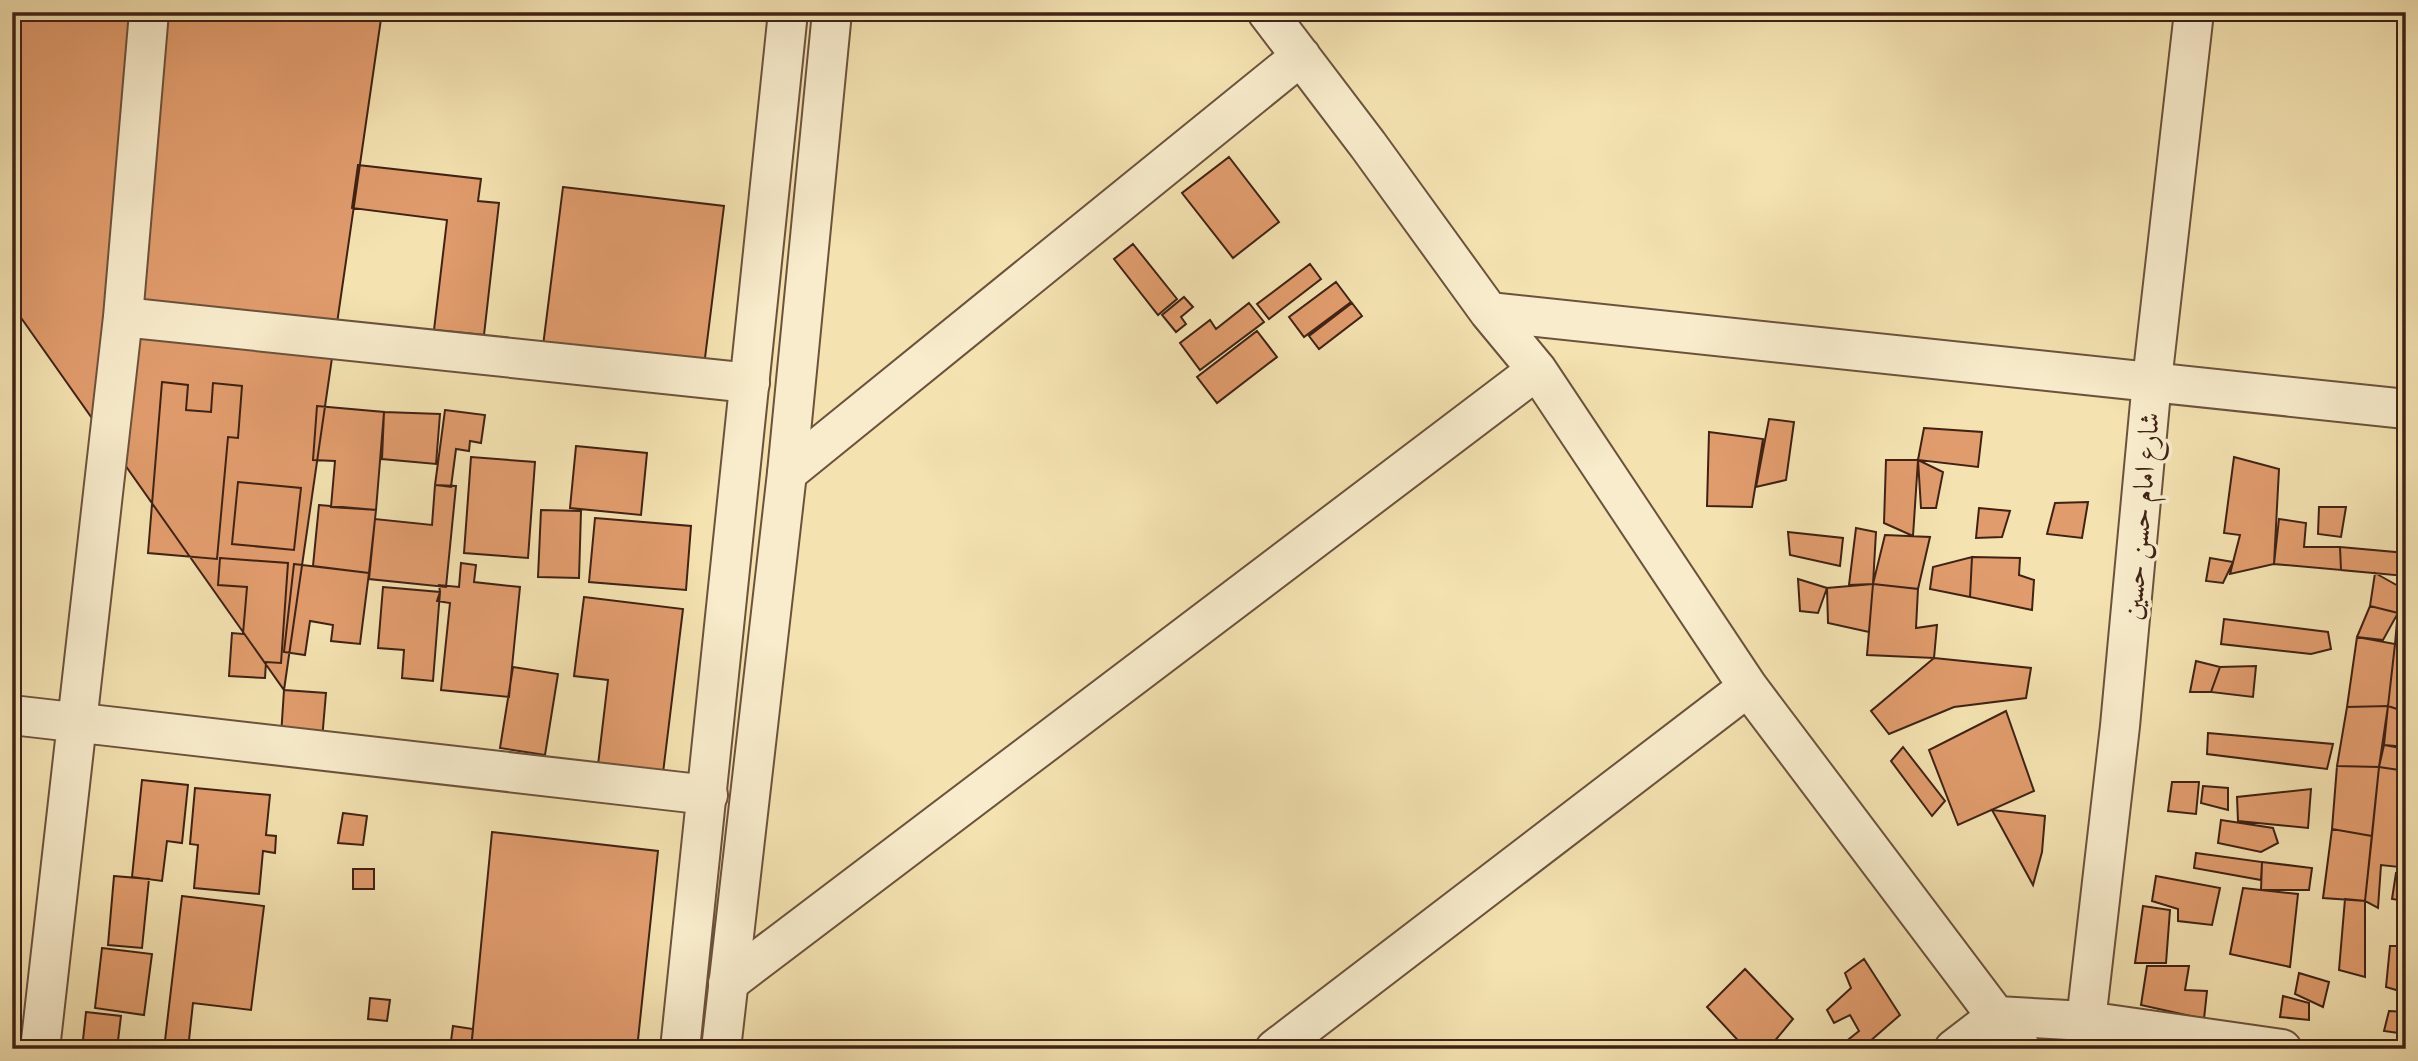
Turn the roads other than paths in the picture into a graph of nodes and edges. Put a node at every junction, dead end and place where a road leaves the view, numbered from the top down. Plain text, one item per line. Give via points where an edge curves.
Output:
1 (149, 12) edge
2 (788, 12) edge
3 (832, 12) edge
4 (1268, 12) edge
5 (2194, 12) edge
6 (1301, 56) junction
7 (1489, 313) junction
8 (123, 317) junction
9 (1537, 370) junction
10 (2152, 381) junction
11 (750, 383) junction
12 (2406, 409) edge
13 (787, 473) junction
14 (1748, 687) junction
15 (12, 715) edge
16 (77, 723) junction
17 (708, 796) junction
18 (728, 984) junction
19 (1997, 1016) junction
20 (2086, 1021) junction
21 (40, 1049) edge
22 (680, 1049) edge
23 (721, 1049) edge
24 (1275, 1049) edge
25 (1954, 1049) edge
26 (2021, 1049) edge
27 (2282, 1049) edge

1 - 8 street
2 - 11 street
3 - 13 street
4 - 6 street
5 - 10 street, شارع امام حسن حسين
6 - 7 street
6 - 13 street
7 - 9 street
7 - 10 street
8 - 11 street
8 - 16 street
9 - 14 street
9 - 18 street
10 - 12 street
10 - 20 street, شارع امام حسن حسين via 2120,726
11 - 17 street
13 - 18 street
14 - 19 street
14 - 24 street
15 - 16 street
16 - 17 street
16 - 21 street
17 - 22 street
18 - 23 street
19 - 20 street
19 - 25 street
19 - 26 street
20 - 27 street

